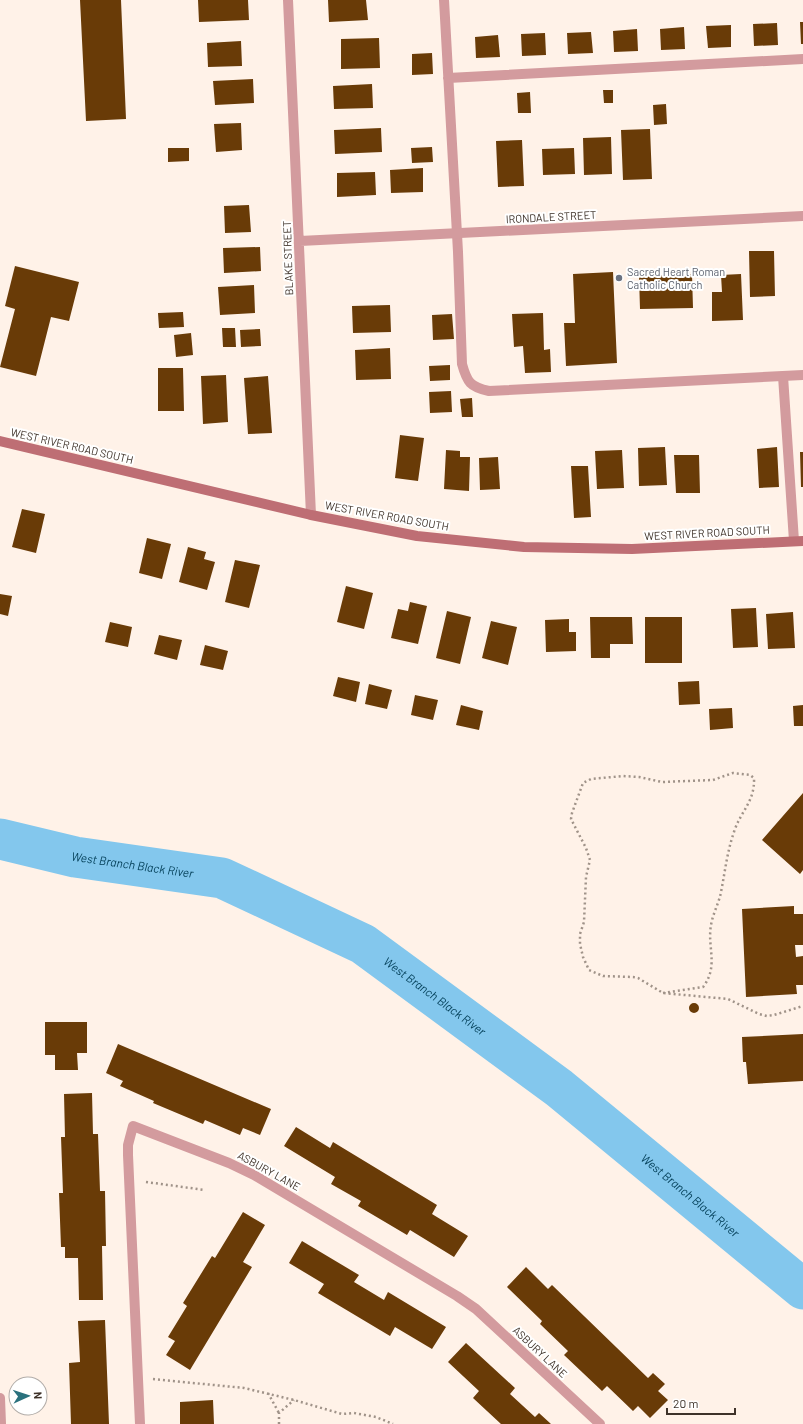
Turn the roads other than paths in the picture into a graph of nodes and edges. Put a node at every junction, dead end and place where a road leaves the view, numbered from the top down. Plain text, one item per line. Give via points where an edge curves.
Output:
1 (288, 0) edge
2 (444, 0) edge
3 (803, 59) edge
4 (448, 78) junction
5 (803, 216) edge
6 (457, 233) junction
7 (300, 241) junction
8 (803, 375) edge
9 (783, 376) junction
10 (0, 441) edge
11 (311, 515) junction
12 (799, 541) edge
13 (0, 1398) edge
14 (1, 1424) edge
15 (140, 1424) edge
16 (600, 1424) edge

1 - 7 street, BLAKE STREET
2 - 4 street
3 - 4 street
4 - 6 street
5 - 6 street, IRONDALE STREET
6 - 7 street, IRONDALE STREET
6 - 9 street via 462,364 466,378 478,388 489,391
7 - 11 street, BLAKE STREET
8 - 9 street
9 - 12 street
10 - 11 main road, WEST RIVER ROAD SOUTH
11 - 12 main road, WEST RIVER ROAD SOUTH via 417,536 524,547 632,549
13 - 14 street
15 - 16 street, ASBURY LANE via 128,1155 133,1126 254,1175 457,1296 476,1309

